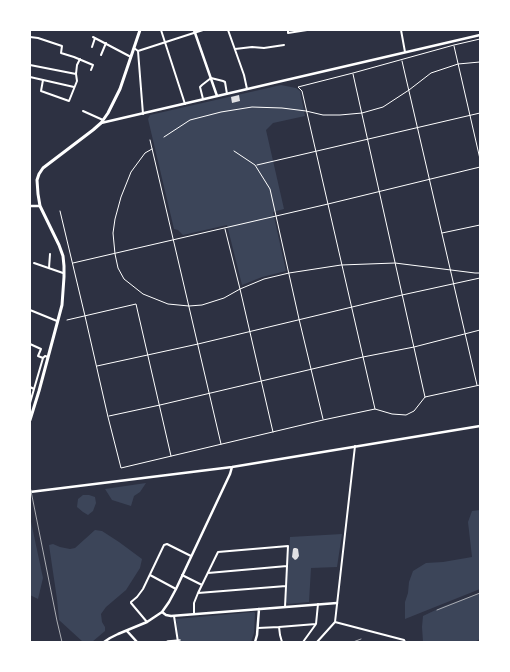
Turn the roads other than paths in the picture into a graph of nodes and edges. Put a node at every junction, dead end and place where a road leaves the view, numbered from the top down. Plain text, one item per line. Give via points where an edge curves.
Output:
1 (140, 30) edge
2 (161, 30) edge
3 (203, 30) edge
4 (228, 30) edge
5 (288, 30) edge
6 (308, 30) edge
7 (401, 30) edge
8 (195, 31) edge
9 (480, 35) edge
10 (30, 37) edge
11 (480, 40) edge
12 (106, 43) junction
13 (165, 43) junction
14 (284, 45) dead end
15 (454, 45) junction
16 (92, 47) dead end
17 (134, 48) junction
18 (235, 49) junction
19 (138, 51) junction
20 (405, 52) junction
21 (101, 55) dead end
22 (131, 57) junction
23 (80, 59) junction
24 (402, 60) junction
25 (480, 62) edge
26 (458, 64) junction
27 (30, 65) edge
28 (91, 70) dead end
29 (353, 73) junction
30 (76, 74) junction
31 (30, 77) edge
32 (211, 78) junction
33 (43, 80) junction
34 (74, 87) junction
35 (247, 89) junction
36 (409, 90) junction
37 (227, 94) junction
38 (216, 96) junction
39 (203, 99) junction
40 (185, 104) junction
41 (83, 111) dead end
42 (306, 111) junction
43 (362, 113) junction
44 (480, 113) edge
45 (143, 114) junction
46 (470, 115) junction
47 (102, 121) junction
48 (418, 127) junction
49 (164, 137) dead end
50 (368, 139) junction
51 (150, 140) dead end
52 (152, 149) junction
53 (234, 151) dead end
54 (316, 151) junction
55 (480, 159) edge
56 (255, 165) junction
57 (480, 167) edge
58 (430, 180) junction
59 (380, 192) junction
60 (328, 204) junction
61 (30, 206) edge
62 (40, 206) junction
63 (60, 211) dead end
64 (277, 216) junction
65 (480, 225) edge
66 (225, 228) junction
67 (442, 234) junction
68 (173, 240) junction
69 (50, 254) dead end
70 (115, 254) junction
71 (34, 263) dead end
72 (73, 263) junction
73 (396, 263) junction
74 (342, 265) junction
75 (49, 268) junction
76 (450, 270) junction
77 (480, 272) edge
78 (64, 273) junction
79 (289, 273) junction
80 (480, 278) edge
81 (454, 284) junction
82 (240, 289) junction
83 (402, 295) junction
84 (189, 306) junction
85 (351, 307) junction
86 (30, 310) edge
87 (85, 316) junction
88 (299, 319) junction
89 (57, 320) junction
90 (66, 320) dead end
91 (480, 330) edge
92 (250, 332) junction
93 (465, 334) junction
94 (30, 344) edge
95 (198, 344) junction
96 (414, 347) junction
97 (147, 355) junction
98 (48, 357) junction
99 (363, 357) junction
100 (43, 358) junction
101 (97, 366) junction
102 (311, 369) junction
103 (261, 381) junction
104 (480, 385) edge
105 (477, 386) junction
106 (30, 387) edge
107 (34, 389) junction
108 (209, 393) junction
109 (425, 397) junction
110 (30, 403) edge
111 (160, 405) junction
112 (375, 409) junction
113 (108, 417) junction
114 (30, 420) edge
115 (323, 420) junction
116 (480, 426) edge
117 (273, 432) junction
118 (221, 444) junction
119 (355, 446) junction
120 (171, 456) junction
121 (232, 467) junction
122 (30, 492) edge
123 (191, 556) junction
124 (287, 566) junction
125 (208, 573) junction
126 (150, 575) junction
127 (182, 575) junction
128 (202, 585) junction
129 (286, 586) junction
130 (176, 589) junction
131 (198, 593) junction
132 (337, 603) junction
133 (318, 604) junction
134 (285, 607) junction
135 (259, 609) junction
136 (162, 612) junction
137 (194, 614) junction
138 (174, 616) junction
139 (147, 622) junction
140 (335, 622) junction
141 (316, 624) junction
142 (279, 627) junction
143 (258, 628) junction
144 (127, 630) junction
145 (178, 641) edge
146 (104, 642) edge
147 (137, 642) edge
148 (166, 642) edge
149 (255, 642) edge
150 (282, 642) edge
151 (303, 642) edge
152 (317, 642) edge
153 (405, 642) edge

1 - 17 main road
2 - 13 street
3 - 8 street
4 - 18 street
5 - 6 street via 288,33
7 - 20 street
8 - 13 street
8 - 32 street
9 - 20 street
10 - 23 street via 62,46 61,53
11 - 15 lane
12 - 16 street via 94,38
12 - 21 street
12 - 22 street
13 - 19 street
13 - 40 street
14 - 18 street
15 - 24 lane
15 - 26 lane
17 - 19 street
17 - 22 main road
18 - 35 street
19 - 45 street
20 - 35 street
22 - 47 main road via 116,97
23 - 28 street via 93,65
23 - 30 street
24 - 29 lane
24 - 36 lane
25 - 26 lane
26 - 36 lane via 431,73
26 - 46 lane
27 - 30 street
29 - 42 lane via 298,87 302,91
29 - 43 lane
30 - 34 street via 77,81
31 - 33 street
32 - 37 street via 225,82
32 - 38 street
32 - 39 street via 200,88
33 - 34 street
33 - 34 street via 41,91 69,101
35 - 37 street
36 - 43 lane via 383,107
36 - 48 lane
37 - 38 street
38 - 39 street
39 - 40 street
40 - 45 street
41 - 47 street
42 - 43 lane via 323,115
42 - 49 lane via 264,107 238,109 190,120
42 - 54 lane
43 - 50 lane
44 - 46 lane
45 - 47 street
46 - 48 lane
46 - 55 lane
47 - 62 main road via 43,168 37,180
48 - 50 lane
48 - 58 lane
50 - 54 lane
50 - 59 lane
51 - 52 lane
52 - 68 lane
52 - 70 lane via 131,172 120,197 113,233
53 - 56 lane
54 - 56 lane
54 - 60 lane
56 - 64 lane via 270,189
57 - 58 lane
58 - 59 lane
58 - 67 lane
59 - 60 lane
59 - 73 lane
60 - 64 lane
60 - 74 lane
61 - 62 street
62 - 78 main road via 59,244
63 - 72 lane
64 - 66 lane
64 - 79 lane
65 - 67 lane
66 - 68 lane
66 - 82 lane
67 - 76 lane
68 - 70 lane
68 - 84 lane
69 - 75 street
70 - 72 lane
70 - 84 lane via 124,279 143,294 168,304
71 - 75 street
72 - 87 lane
73 - 74 lane
73 - 76 lane
73 - 83 lane
74 - 79 lane
74 - 85 lane
75 - 78 street
76 - 77 lane
76 - 81 lane
78 - 89 main road via 64,292
79 - 82 lane via 264,279
79 - 88 lane
80 - 81 lane
81 - 83 lane
81 - 93 lane
82 - 84 lane via 224,298
82 - 92 lane
83 - 85 lane
83 - 96 lane
84 - 95 lane
85 - 88 lane
85 - 99 lane
86 - 89 street
87 - 90 lane
87 - 97 lane via 136,304
87 - 101 lane
88 - 92 lane
88 - 102 lane
89 - 98 main road
91 - 93 lane
92 - 95 lane
92 - 103 lane
93 - 96 lane
93 - 105 lane
94 - 100 street via 41,349 38,356
95 - 97 lane
95 - 108 lane
96 - 99 lane
96 - 109 lane
97 - 101 lane
97 - 111 lane
98 - 100 street
98 - 114 main road
99 - 102 lane
99 - 112 lane
100 - 107 street
101 - 113 lane
102 - 103 lane
102 - 115 lane
103 - 108 lane
103 - 117 lane
104 - 105 lane
105 - 109 lane
106 - 107 street
107 - 110 street
108 - 111 lane
108 - 118 lane
109 - 112 lane via 414,411 406,415
111 - 113 lane
111 - 120 lane
112 - 115 lane
113 - 120 lane via 121,468
115 - 117 lane
116 - 119 street
117 - 118 lane
118 - 120 lane
119 - 121 street
119 - 132 street
121 - 122 street
121 - 123 street
123 - 126 street via 167,544 164,545
123 - 127 street
124 - 125 street
124 - 125 street via 288,546 218,552
124 - 129 street
125 - 128 street
126 - 130 street
126 - 139 street via 143,589 131,603
127 - 128 street
127 - 130 street
128 - 131 street
129 - 131 street
129 - 134 street
130 - 136 street
131 - 137 street via 194,603
132 - 133 street
132 - 140 street
133 - 134 street
133 - 141 street
134 - 135 street
135 - 137 street
135 - 143 street
136 - 138 street
136 - 139 street
137 - 138 street
138 - 145 street
139 - 144 street
140 - 152 street
140 - 153 street
141 - 142 street
141 - 151 street
142 - 143 street
142 - 150 street
143 - 149 street
144 - 146 street
144 - 147 street
145 - 148 street

